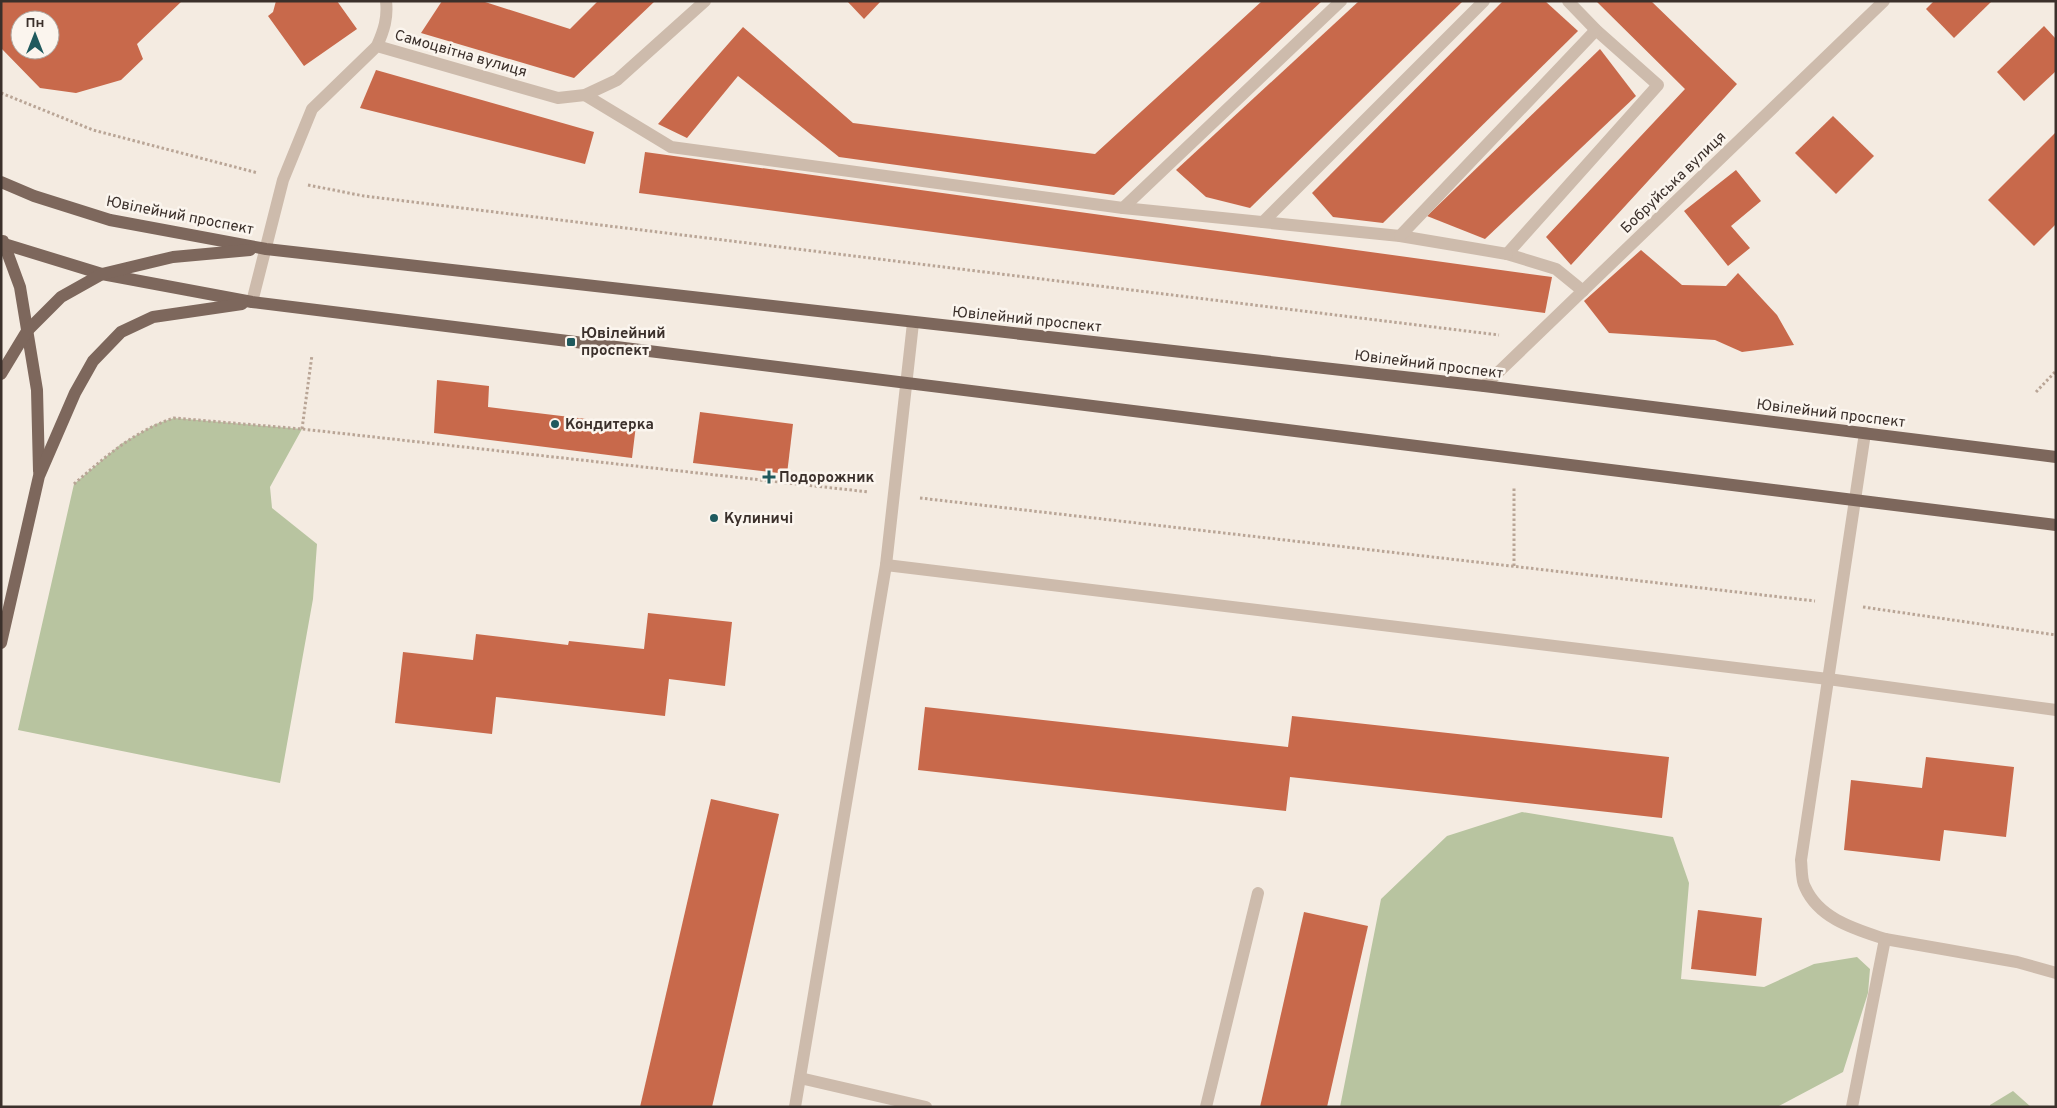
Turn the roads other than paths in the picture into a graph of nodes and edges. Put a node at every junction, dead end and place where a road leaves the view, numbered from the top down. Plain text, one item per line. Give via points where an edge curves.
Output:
1 (386, 1) edge
2 (705, 1) edge
3 (1341, 1) edge
4 (1484, 1) edge
5 (1568, 1) edge
6 (1884, 1) edge
7 (1596, 30) junction
8 (377, 46) junction
9 (585, 95) junction
10 (1, 182) edge
11 (1123, 208) junction
12 (1263, 222) junction
13 (1400, 236) junction
14 (2, 242) edge
15 (266, 249) junction
16 (1507, 254) junction
17 (102, 274) junction
18 (1583, 291) junction
19 (252, 302) junction
20 (913, 323) junction
21 (27, 331) junction
22 (1, 374) edge
23 (906, 384) junction
24 (1484, 386) junction
25 (1865, 433) junction
26 (2056, 458) edge
27 (39, 476) junction
28 (1855, 500) junction
29 (2056, 525) edge
30 (886, 565) junction
31 (1, 643) edge
32 (1828, 679) junction
33 (2056, 710) edge
34 (1258, 893) dead end
35 (1885, 939) junction
36 (2056, 973) edge
37 (800, 1078) junction
38 (795, 1107) edge
39 (926, 1107) edge
40 (1206, 1107) edge
41 (1852, 1107) edge

1 - 8 street via 388,14
2 - 9 street, Самоцвітна вулиця via 617,80
3 - 11 street
4 - 12 street
5 - 7 street
6 - 18 street, Бобруйська вулиця
7 - 13 street
7 - 16 street via 1658,85
8 - 9 street, Самоцвітна вулиця via 558,98
8 - 15 street, Самоцвітна вулиця via 312,109 283,180
9 - 11 street via 671,147
10 - 15 main road, Ювілейний проспект via 110,220
11 - 12 street
12 - 13 street
13 - 16 street
14 - 17 main road
14 - 21 main road via 20,287
15 - 17 main road via 172,258
15 - 19 street, Самоцвітна вулиця
15 - 20 main road, Ювілейний проспект
16 - 18 street via 1556,269
17 - 19 main road
17 - 21 main road via 61,297
18 - 24 street, Бобруйська вулиця
19 - 23 main road
19 - 27 main road via 153,317 121,332 93,361 75,393
20 - 23 street
20 - 24 main road, Ювілейний проспект
21 - 22 main road
21 - 27 main road via 37,390
23 - 28 main road
23 - 30 street
24 - 25 main road, Ювілейний проспект
25 - 26 main road, Ювілейний проспект
25 - 28 street
27 - 31 main road
28 - 29 main road
28 - 32 street
30 - 32 street
30 - 37 street
32 - 33 street
32 - 35 street via 1801,860 1804,886 1815,905 1843,925
34 - 40 street
35 - 36 street via 2017,962
35 - 41 street
37 - 38 street
37 - 39 street

